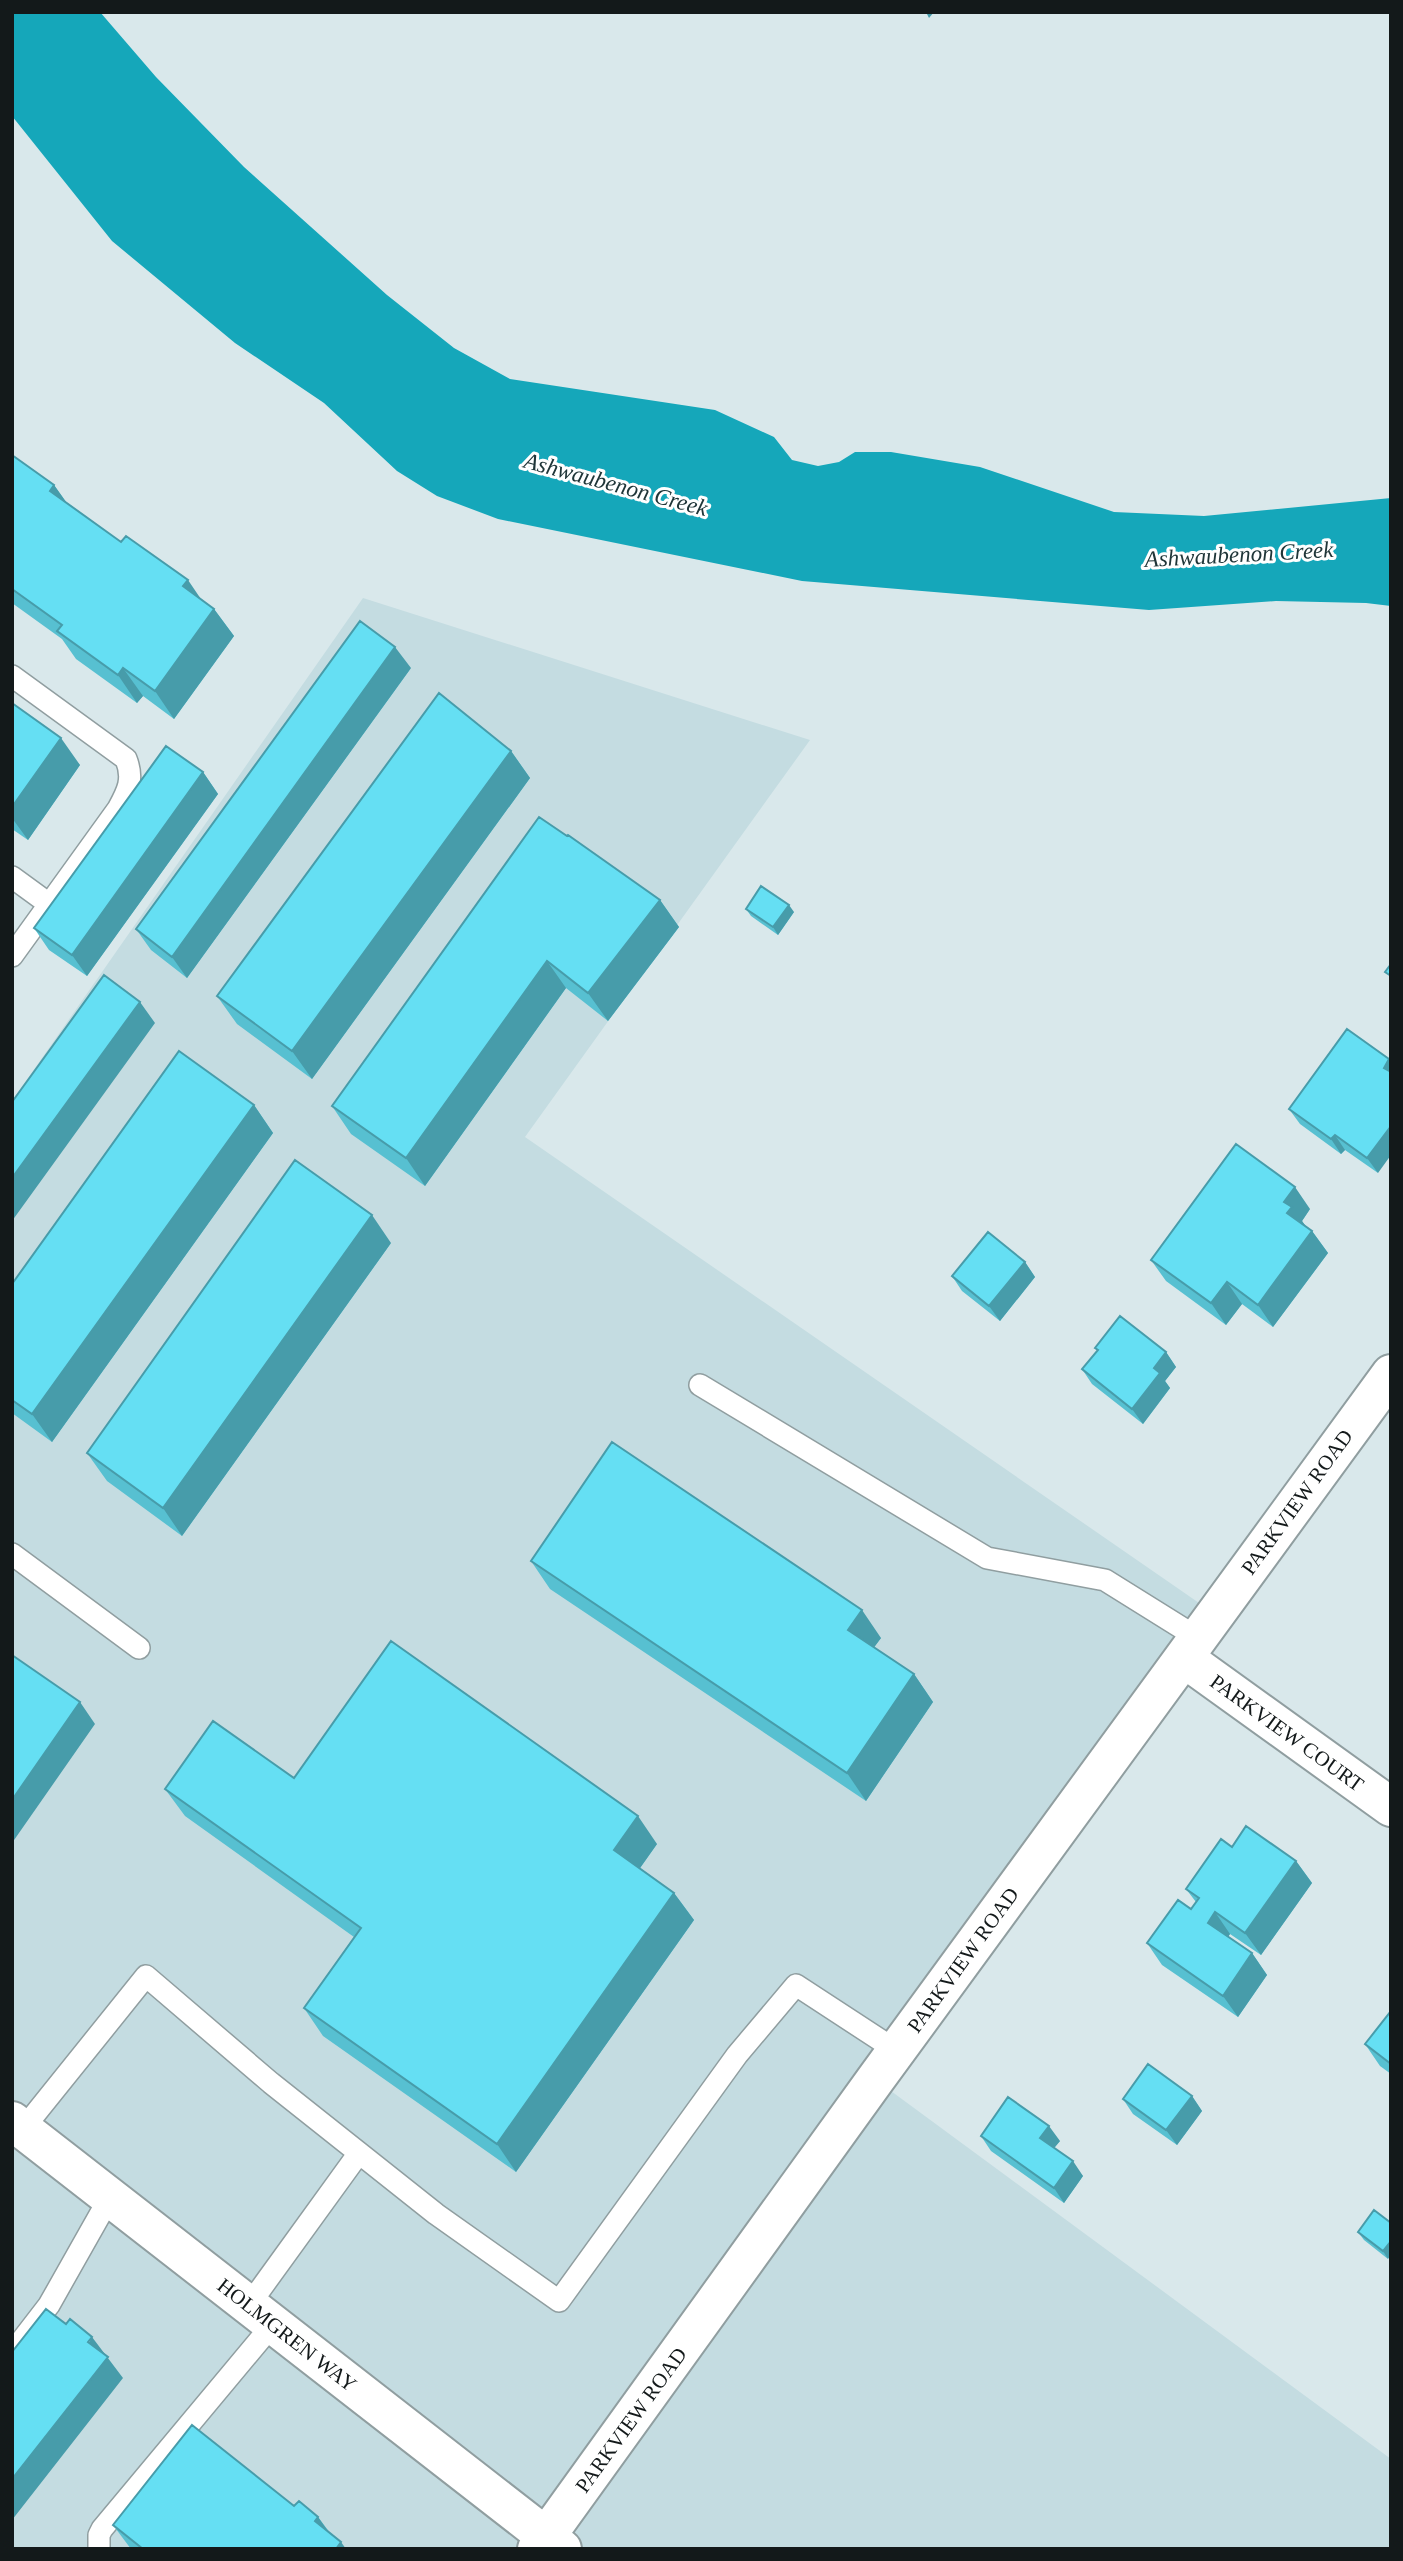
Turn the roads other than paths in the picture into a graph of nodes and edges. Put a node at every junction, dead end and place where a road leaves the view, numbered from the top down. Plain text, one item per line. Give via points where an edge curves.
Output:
1 (12, 676) edge
2 (12, 877) edge
3 (49, 904) junction
4 (12, 956) edge
5 (1391, 1374) edge
6 (700, 1385) dead end
7 (12, 1554) edge
8 (139, 1648) dead end
9 (1191, 1648) junction
10 (1391, 1807) edge
11 (897, 2051) junction
12 (18, 2125) edge
13 (359, 2153) junction
14 (110, 2197) junction
15 (261, 2315) junction
16 (12, 2353) edge
17 (548, 2545) edge
18 (99, 2549) edge

1 - 3 lane via 127,759 132,772 129,790 118,809
2 - 3 lane
3 - 4 lane
5 - 9 street, PARKVIEW ROAD
6 - 9 lane via 987,1558 1105,1580
7 - 8 lane
9 - 10 street, PARKVIEW COURT
9 - 11 street, PARKVIEW ROAD
11 - 13 lane via 796,1985 737,2055 559,2301
11 - 17 street, PARKVIEW ROAD
12 - 13 lane via 146,1976
12 - 14 street, HOLMGREN WAY
13 - 15 lane
14 - 15 street, HOLMGREN WAY
14 - 16 lane via 49,2305
15 - 17 street, HOLMGREN WAY
15 - 18 lane via 102,2529

